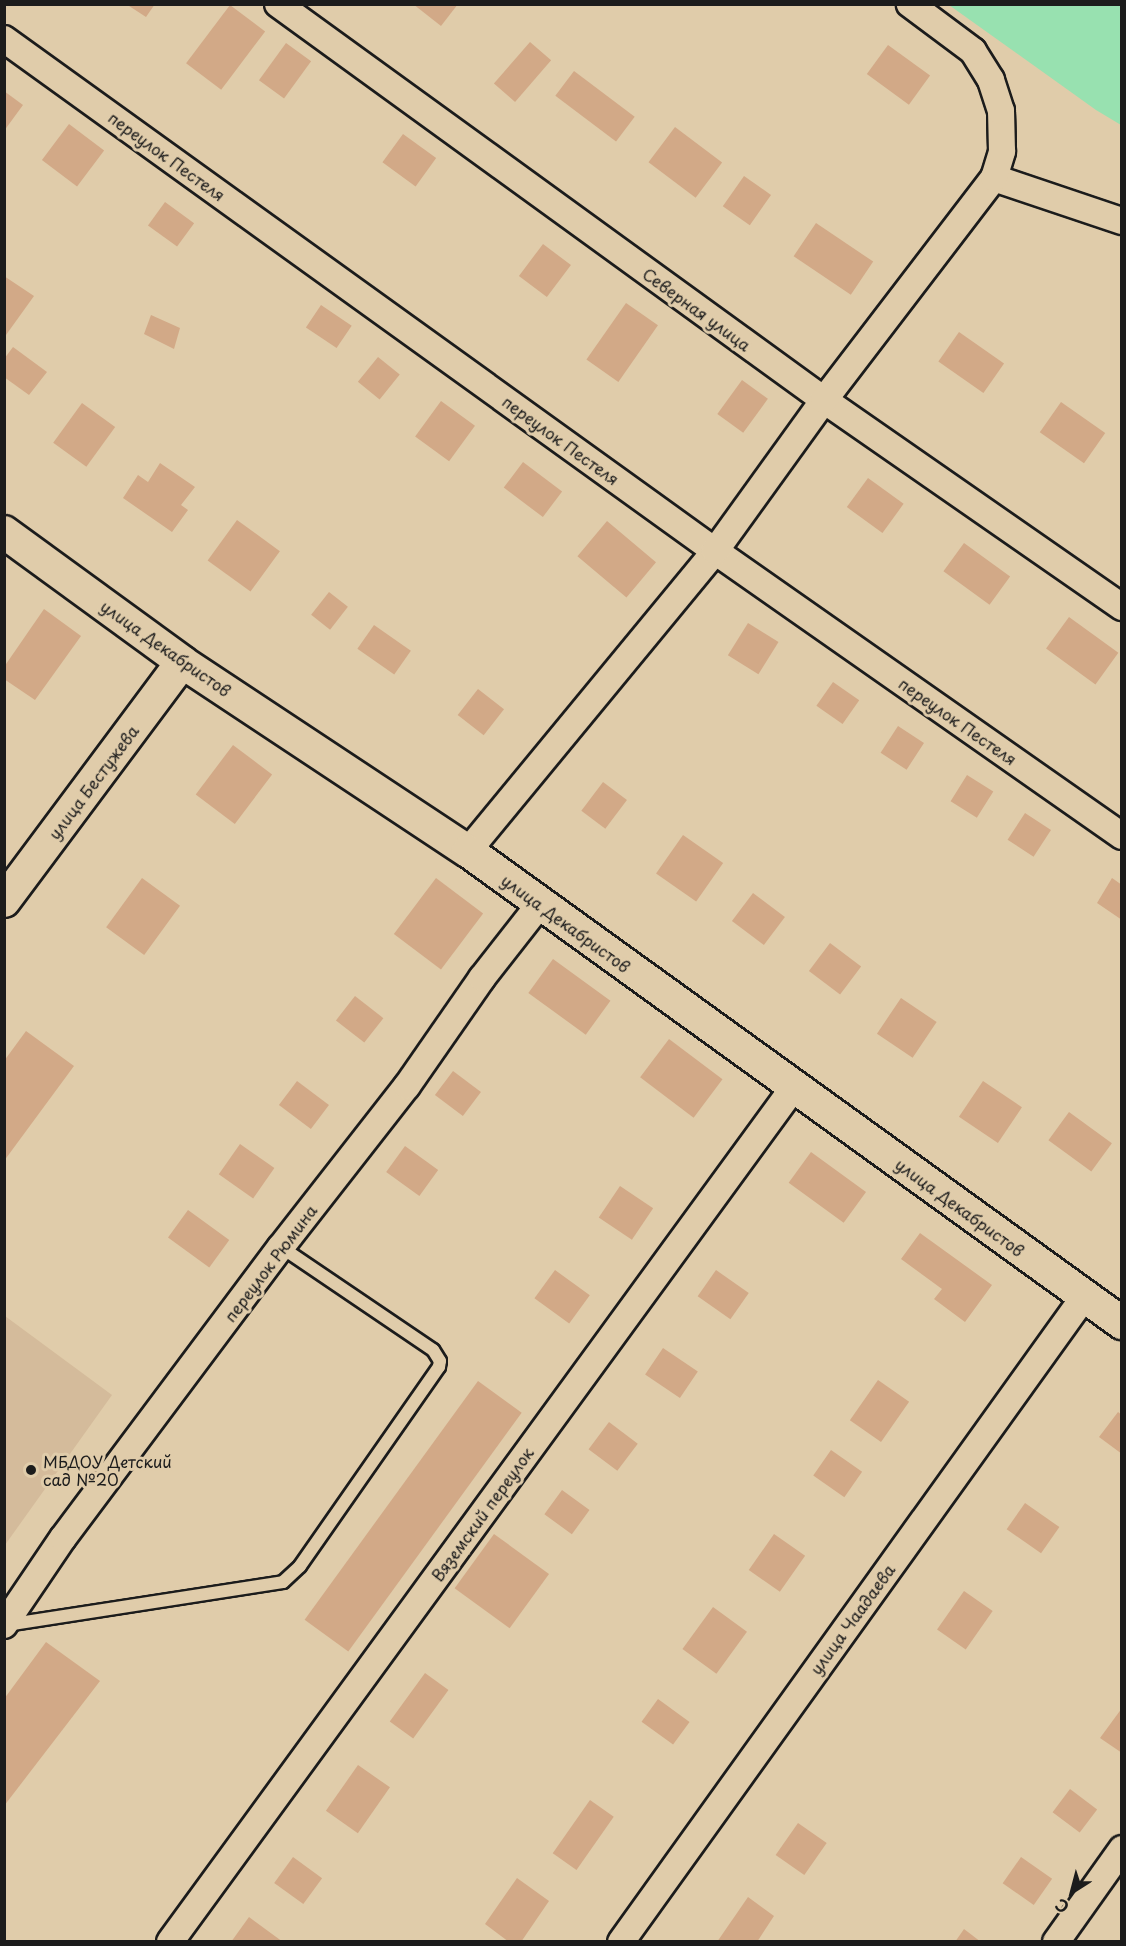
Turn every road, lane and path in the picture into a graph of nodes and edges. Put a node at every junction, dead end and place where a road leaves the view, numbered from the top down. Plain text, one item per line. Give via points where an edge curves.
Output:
1 (278, 4) edge
2 (910, 4) edge
3 (4, 39) edge
4 (994, 178) junction
5 (1122, 221) edge
6 (824, 400) junction
7 (4, 532) edge
8 (715, 551) junction
9 (1122, 607) edge
10 (182, 662) junction
11 (1122, 836) edge
12 (468, 851) junction
13 (4, 901) edge
14 (540, 904) junction
15 (794, 1087) junction
16 (281, 1247) junction
17 (1084, 1297) junction
18 (1122, 1323) edge
19 (5, 1625) edge
20 (1122, 1849) edge
21 (170, 1941) edge
22 (621, 1941) edge
23 (1056, 1941) edge

1 - 6 street, Северная улица
2 - 4 street via 973,51 991,80 1001,111 1002,151
3 - 8 street, переулок Пестеля
4 - 5 street
4 - 6 street
6 - 8 street
6 - 9 street, Северная улица
7 - 10 street, улица Декабристов
8 - 11 street, переулок Пестеля
8 - 12 street
10 - 12 street, улица Декабристов
10 - 13 street, улица Бестужева
12 - 14 street, улица Декабристов
14 - 15 street, улица Декабристов
14 - 16 street, переулок Рюмина via 482,978 407,1086
15 - 17 street, улица Декабристов
15 - 21 street, Вяземский переулок
16 - 19 street, переулок Рюмина via 70,1528
16 - 19 lane via 433,1350 440,1361 300,1566 283,1582
17 - 18 street, улица Декабристов
17 - 22 street, улица Чаадаева
20 - 23 street

